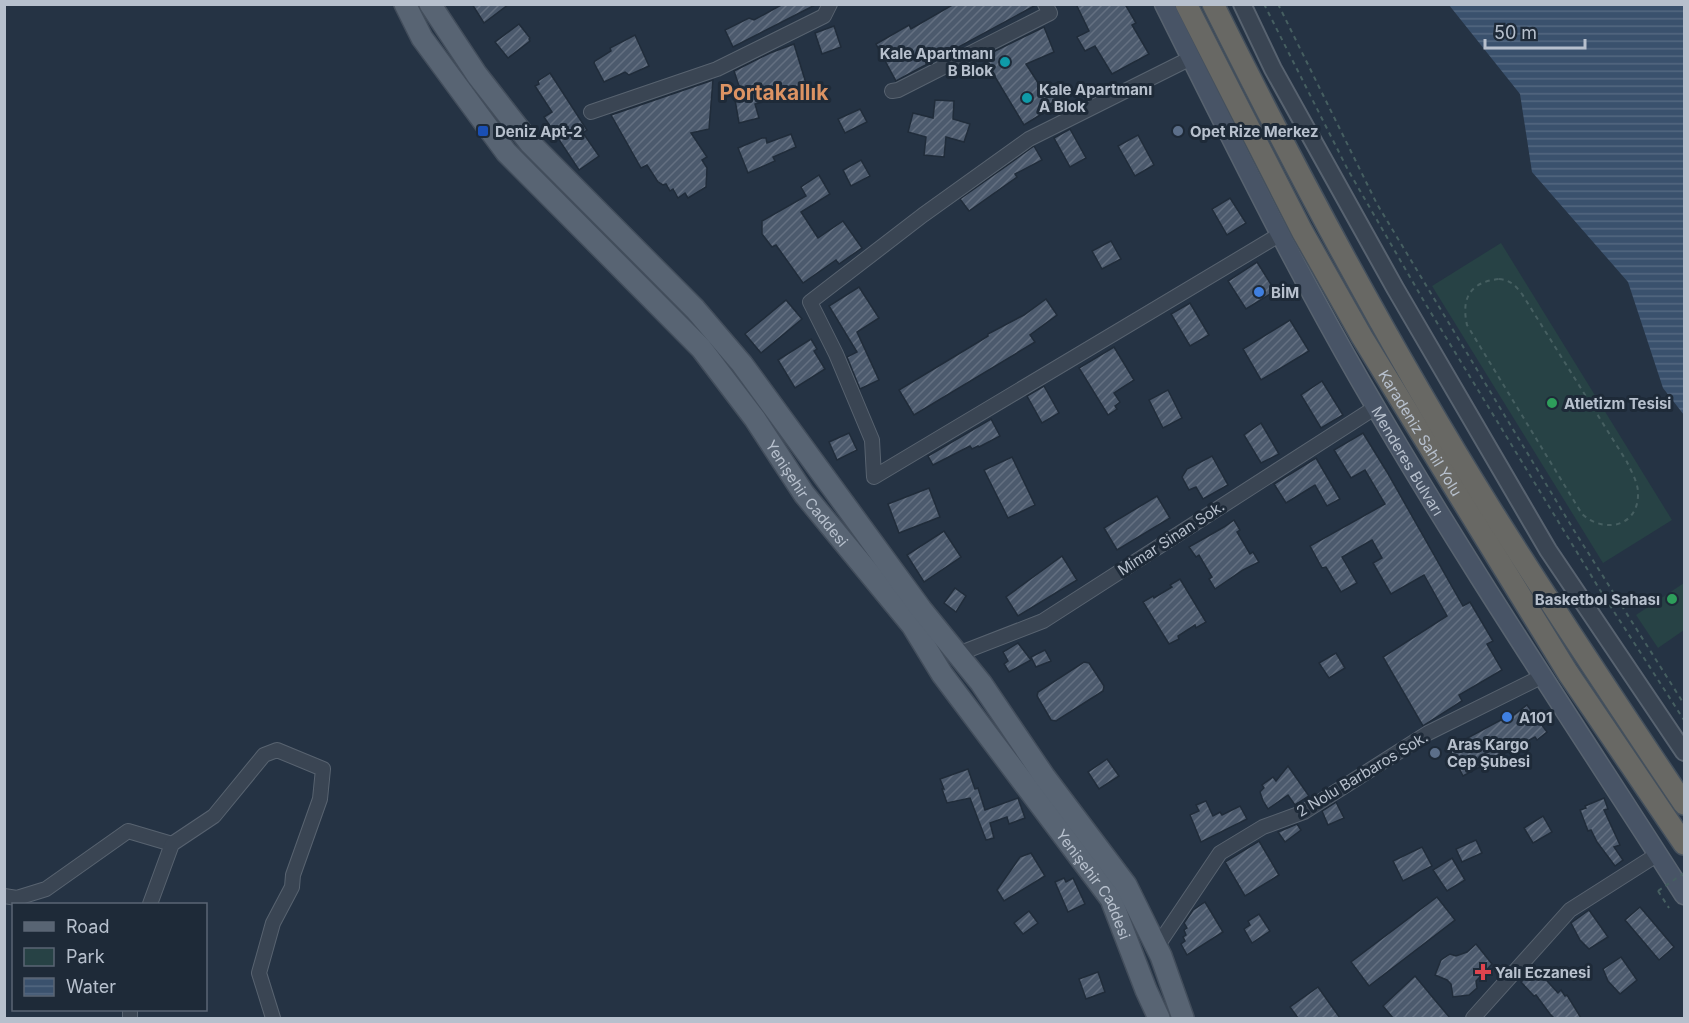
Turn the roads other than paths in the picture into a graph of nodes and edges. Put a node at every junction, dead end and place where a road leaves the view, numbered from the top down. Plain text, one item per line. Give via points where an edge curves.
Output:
1 (405, 4) edge
2 (430, 4) edge
3 (830, 4) edge
4 (1045, 4) edge
5 (1164, 4) edge
6 (1186, 4) edge
7 (1213, 4) edge
8 (1242, 4) edge
9 (1191, 58) junction
10 (892, 91) dead end
11 (591, 112) dead end
12 (1279, 235) junction
13 (1376, 407) junction
14 (958, 654) junction
15 (1543, 676) junction
16 (1684, 752) edge
17 (1684, 804) edge
18 (172, 844) junction
19 (1684, 844) edge
20 (1658, 854) junction
21 (4, 896) edge
22 (1684, 896) edge
23 (150, 903) edge
24 (1156, 948) junction
25 (273, 1018) edge
26 (1159, 1018) edge
27 (1184, 1018) edge
28 (1473, 1018) edge

1 - 26 main road, Yenişehir Caddesi via 422,38 506,152 701,348 755,419 804,494 912,625 942,674 1111,899
2 - 14 main road, Yenişehir Caddesi via 477,75 530,143 695,309 742,364
3 - 11 street via 824,16 717,69
4 - 10 street via 1050,14
5 - 9 main road, Menderes Bulvarı
6 - 19 highway, Karadeniz Sahil Yolu via 1297,221 1362,337 1568,673
7 - 17 highway, Karadeniz Sahil Yolu via 1346,263 1414,380 1504,530
8 - 16 street via 1273,69 1395,288 1548,550
9 - 12 main road, Menderes Bulvarı
9 - 12 street via 1029,139 810,302 872,440 874,477
12 - 13 main road, Menderes Bulvarı
13 - 14 street, Mimar Sinan Sok. via 1042,621
13 - 15 main road, Menderes Bulvarı via 1456,542
14 - 24 main road, Yenişehir Caddesi via 1126,885
15 - 20 main road, Menderes Bulvarı
15 - 24 street, 2 Nolu Barbaros Sok. via 1428,733 1304,812 1263,827 1220,853
18 - 21 street via 129,831 46,889 17,898
18 - 23 street
18 - 25 street via 214,816 264,755 277,750 323,769 320,799 292,887 273,923 259,973
20 - 22 main road, Menderes Bulvarı
20 - 28 street via 1570,910
24 - 27 main road, Yenişehir Caddesi

